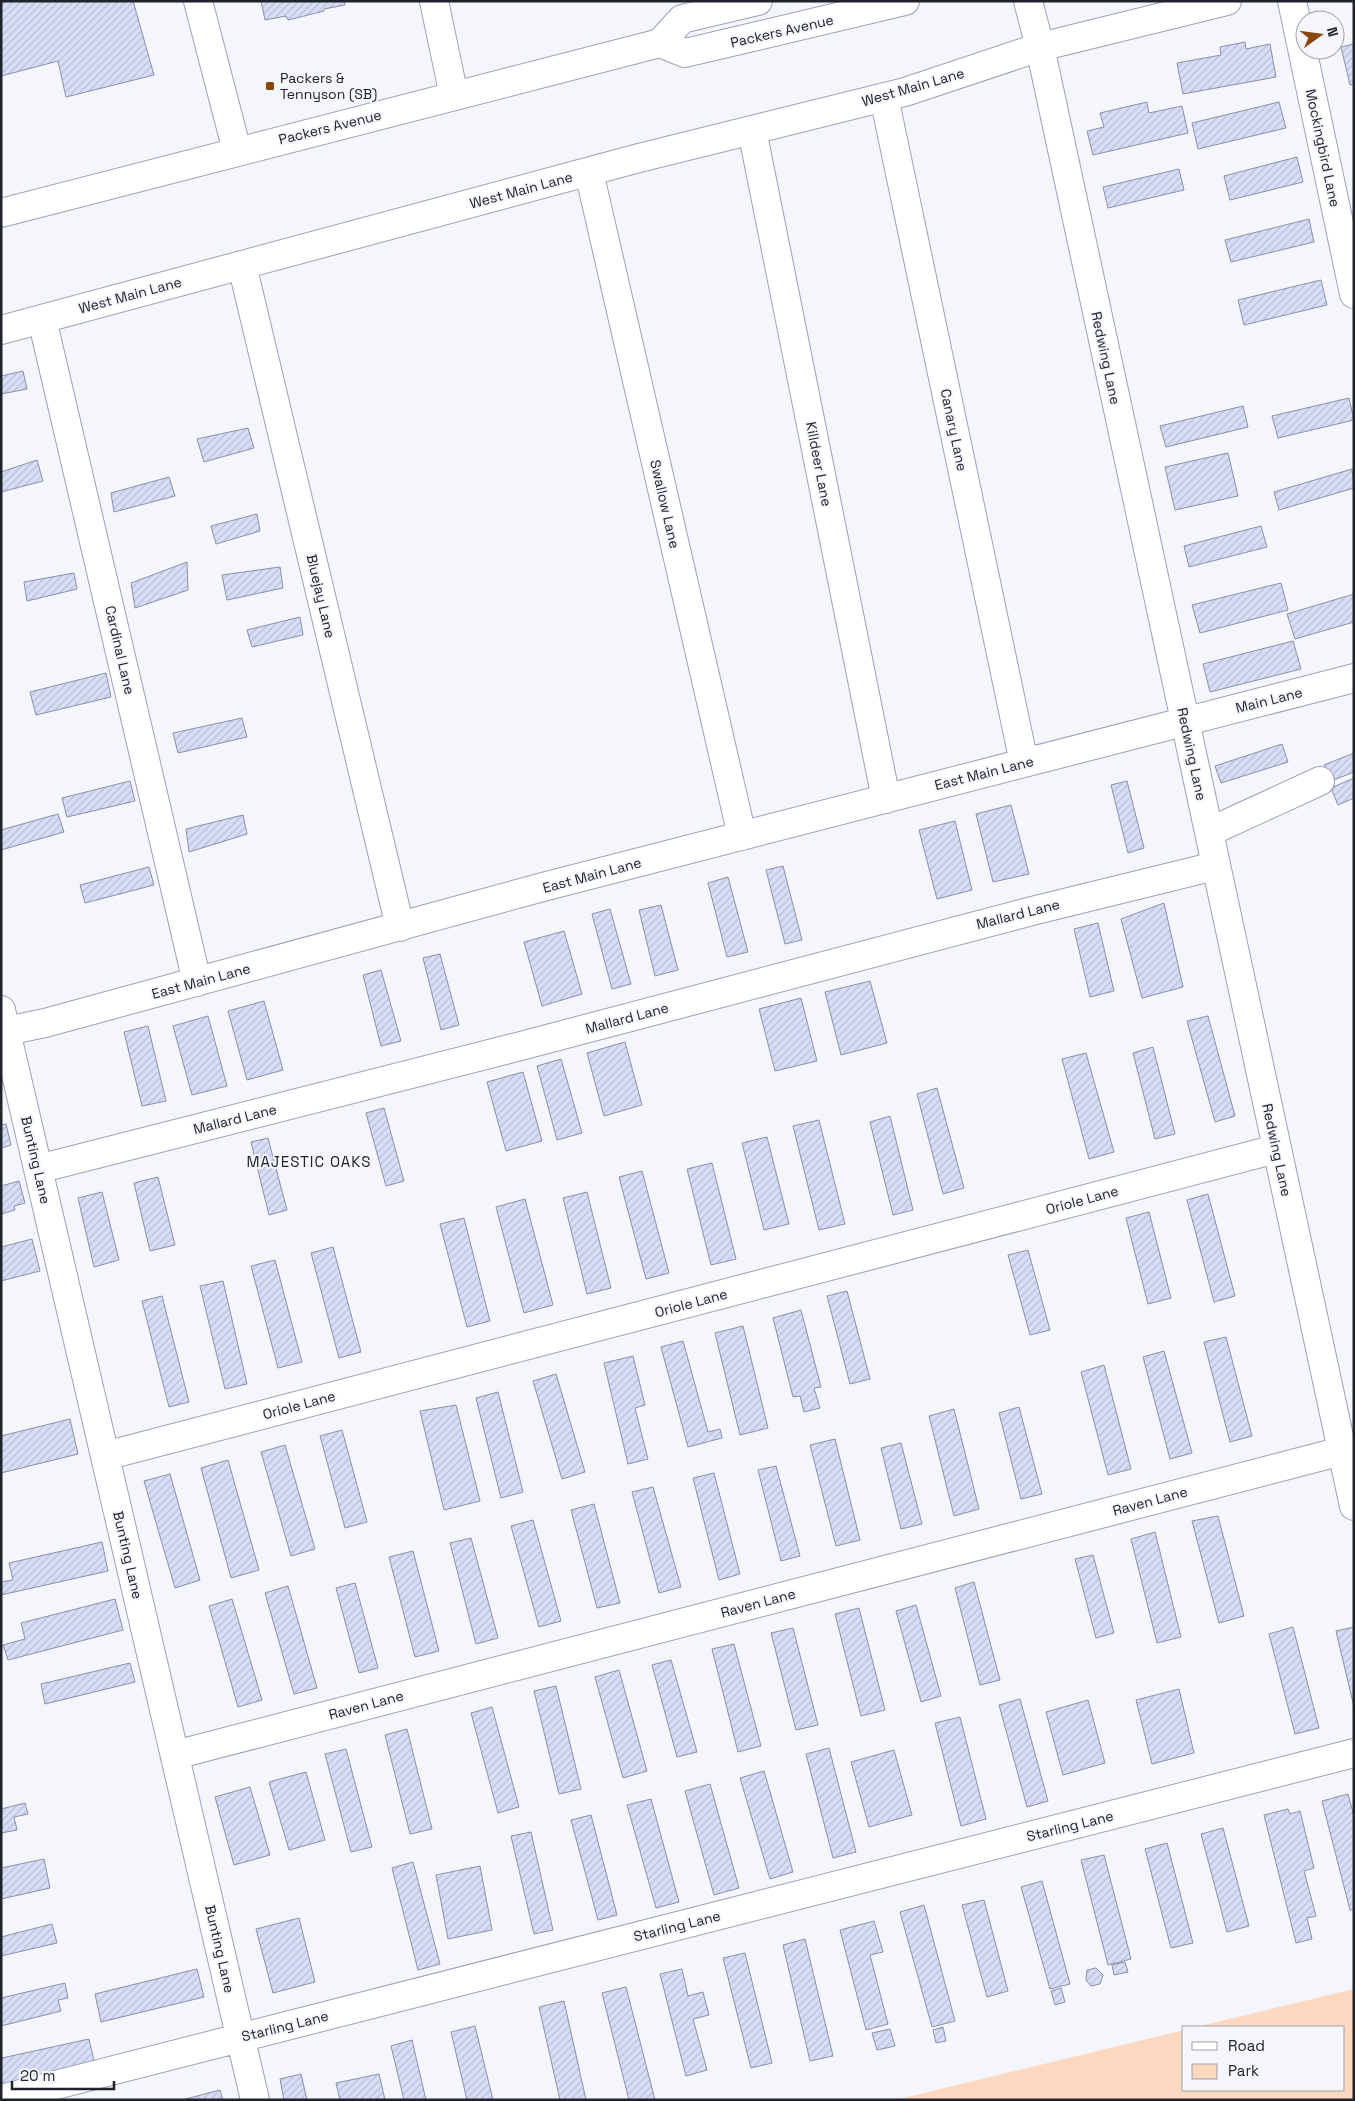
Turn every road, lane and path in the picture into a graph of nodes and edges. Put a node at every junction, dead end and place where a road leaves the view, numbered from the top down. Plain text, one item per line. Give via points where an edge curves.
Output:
1 (198, 1) edge
2 (434, 1) edge
3 (758, 1) edge
4 (905, 1) edge
5 (1028, 1) edge
6 (1227, 1) edge
7 (1292, 1) edge
8 (660, 43) junction
9 (1040, 47) junction
10 (454, 96) junction
11 (884, 97) junction
12 (752, 130) junction
13 (236, 151) junction
14 (589, 172) junction
15 (1, 212) edge
16 (242, 265) junction
17 (1354, 294) edge
18 (42, 319) junction
19 (1, 330) edge
20 (1354, 678) edge
21 (1184, 722) junction
22 (1024, 763) junction
23 (1320, 781) dead end
24 (886, 799) junction
25 (1209, 832) junction
26 (742, 836) junction
27 (1215, 866) junction
28 (400, 926) junction
29 (197, 982) junction
30 (3, 1024) edge
31 (1276, 1149) junction
32 (38, 1168) junction
33 (1342, 1451) junction
34 (105, 1456) junction
35 (1354, 1506) edge
36 (1354, 1753) edge
37 (175, 1755) junction
38 (241, 2037) junction
39 (1, 2099) edge
40 (255, 2100) edge

1 - 13 street
2 - 10 street
3 - 8 street via 682,19
4 - 8 street, Packers Avenue via 686,54
5 - 9 street, Redwing Lane
6 - 9 street
7 - 17 street, Mockingbird Lane
8 - 10 street, Packers Avenue
9 - 11 street, West Main Lane
9 - 21 street, Redwing Lane
10 - 13 street, Packers Avenue
11 - 12 street, West Main Lane
11 - 22 street, Canary Lane
12 - 14 street, West Main Lane
12 - 24 street, Killdeer Lane
13 - 15 street, Packers Avenue
14 - 16 street, West Main Lane
14 - 26 street, Swallow Lane
16 - 18 street, West Main Lane
16 - 28 street, Bluejay Lane
18 - 19 street, West Main Lane
18 - 29 street, Cardinal Lane
20 - 21 street, Main Lane
21 - 22 street, East Main Lane
21 - 25 street, Redwing Lane
22 - 24 street, East Main Lane
23 - 25 street
24 - 26 street, East Main Lane
25 - 27 street, Redwing Lane
26 - 28 street, East Main Lane
27 - 31 street, Redwing Lane
27 - 32 street, Mallard Lane via 1032,910 517,1047
28 - 29 street, East Main Lane
29 - 30 street, East Main Lane via 45,1023
30 - 32 street, Bunting Lane
31 - 33 street, Redwing Lane
31 - 34 street, Oriole Lane
32 - 34 street, Bunting Lane
33 - 35 street, Redwing Lane
33 - 37 street, Raven Lane
34 - 37 street, Bunting Lane
36 - 38 street, Starling Lane
37 - 38 street, Bunting Lane
38 - 39 street, Starling Lane
38 - 40 street, Bunting Lane

